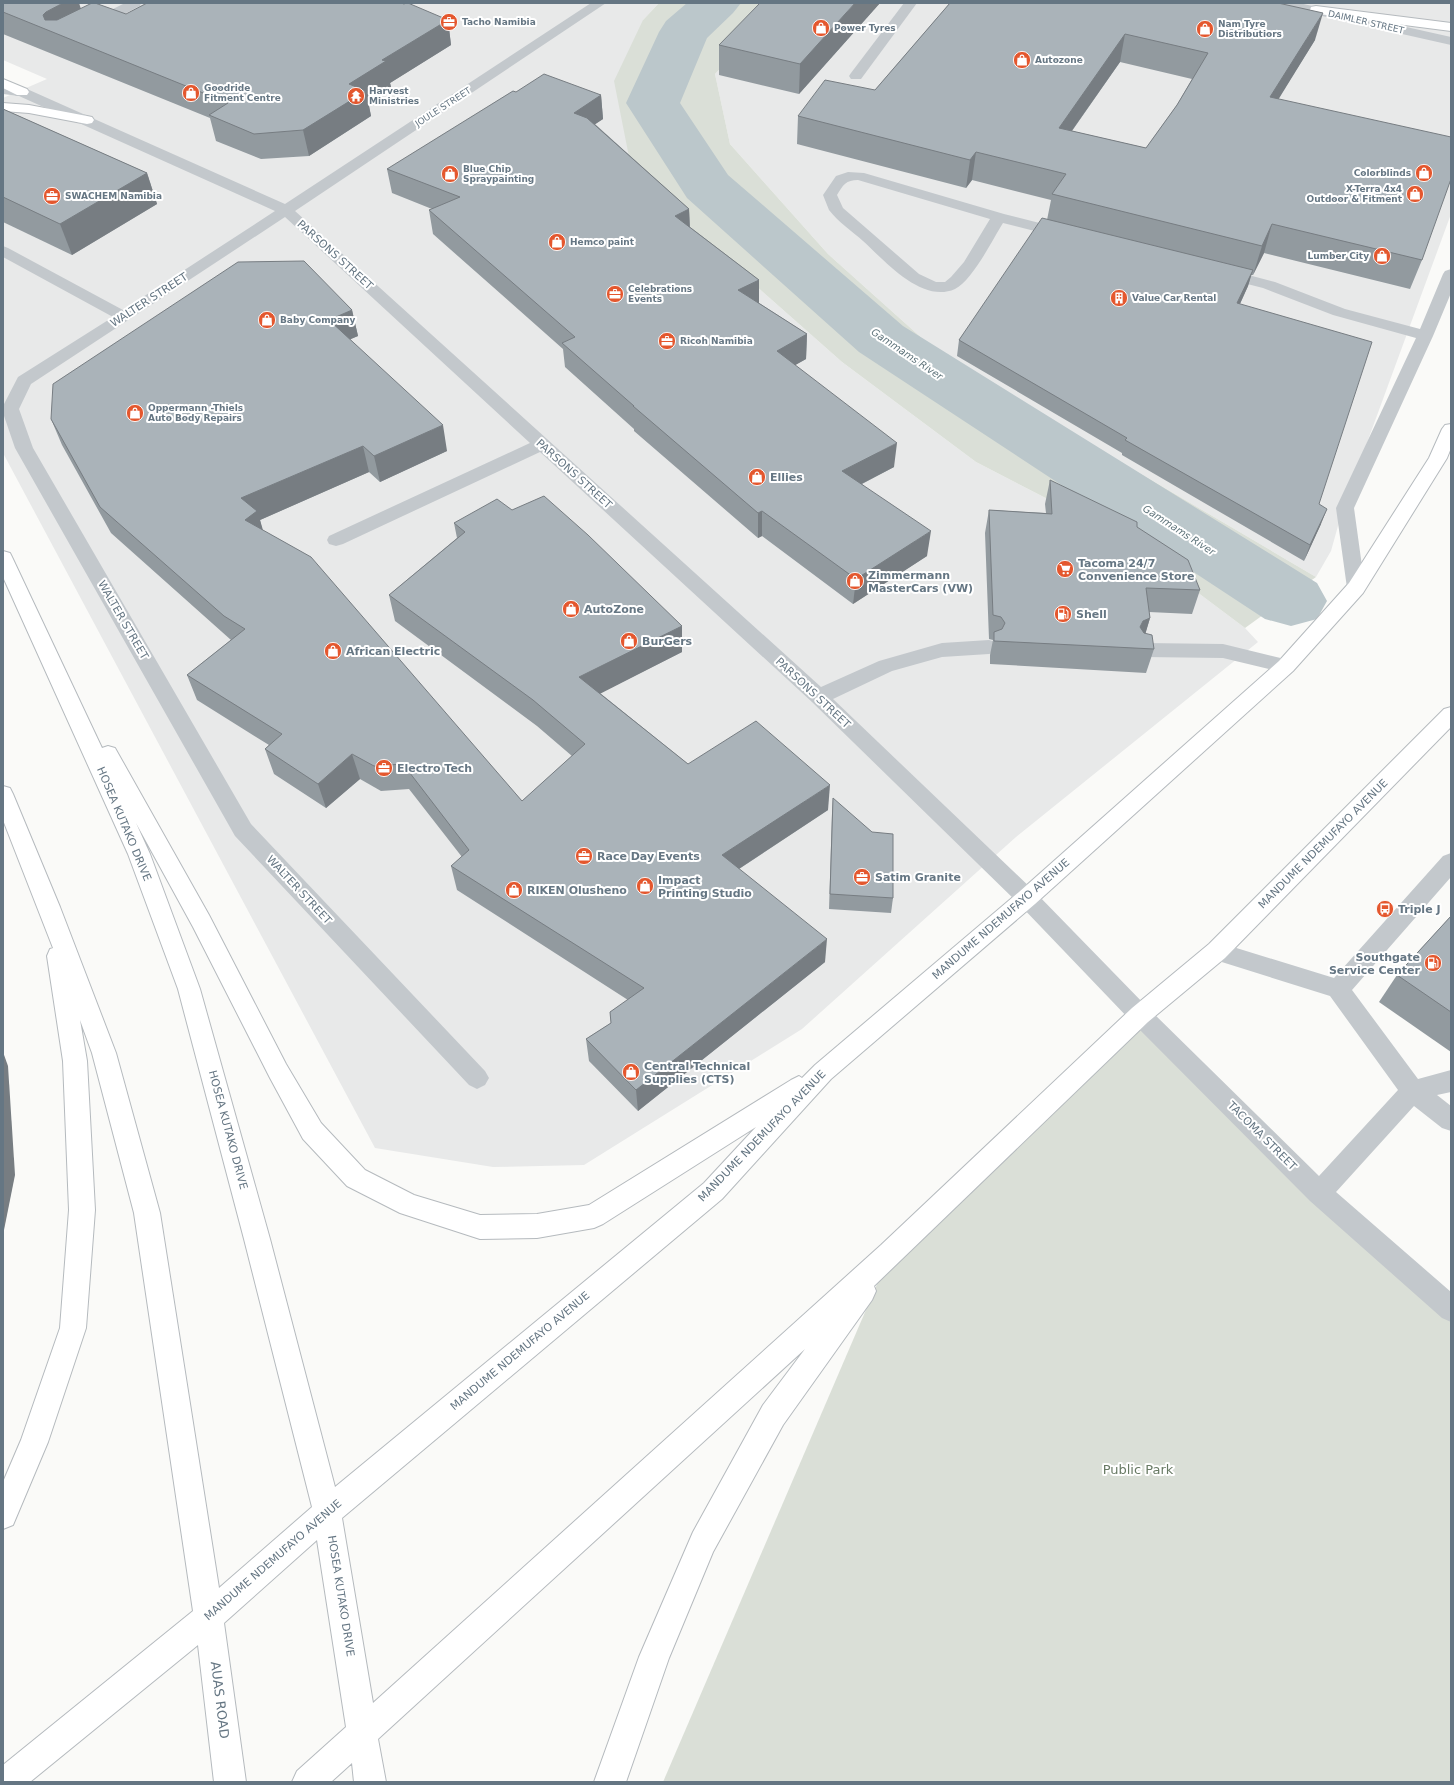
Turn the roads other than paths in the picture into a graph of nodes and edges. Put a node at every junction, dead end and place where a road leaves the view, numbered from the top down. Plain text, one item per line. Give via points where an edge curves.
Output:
1 (136, 3) edge
2 (911, 3) edge
3 (1282, 3) edge
4 (592, 5) edge
5 (1316, 10) junction
6 (1451, 27) edge
7 (80, 31) edge
8 (1451, 41) edge
9 (856, 76) dead end
10 (3, 83) edge
11 (3, 90) edge
12 (22, 92) junction
13 (3, 108) edge
14 (87, 120) junction
15 (286, 210) junction
16 (999, 217) junction
17 (1084, 238) edge
18 (3, 251) edge
19 (1207, 270) edge
20 (1451, 274) edge
21 (124, 317) junction
22 (1425, 336) junction
23 (1451, 429) edge
24 (542, 444) junction
25 (336, 540) dead end
26 (3, 558) edge
27 (1356, 588) junction
28 (37, 628) junction
29 (989, 647) dead end
30 (1144, 650) edge
31 (1286, 666) junction
32 (819, 697) junction
33 (1451, 714) edge
34 (3, 794) edge
35 (1451, 862) edge
36 (1027, 898) junction
37 (49, 907) junction
38 (1217, 952) junction
39 (1082, 955) joint
40 (1338, 989) junction
41 (1140, 1015) junction
42 (823, 1072) junction
43 (477, 1078) dead end
44 (1451, 1082) edge
45 (1413, 1091) junction
46 (1451, 1120) edge
47 (1319, 1193) junction
48 (890, 1254) junction
49 (1451, 1309) edge
50 (327, 1512) junction
51 (3, 1516) edge
52 (209, 1617) junction
53 (363, 1731) junction
54 (6, 1782) edge
55 (230, 1782) edge
56 (308, 1782) edge
57 (370, 1782) edge
58 (610, 1782) edge

1 - 7 street
2 - 9 street
3 - 5 street, DAIMLER STREET
4 - 15 street, JOULE STREET
5 - 6 main road
5 - 8 street, DAIMLER STREET
10 - 12 main road
11 - 12 street, PARSONS STREET
12 - 14 street, PARSONS STREET
13 - 14 main road via 29,109
14 - 15 street, PARSONS STREET
15 - 21 street, WALTER STREET
15 - 24 street, PARSONS STREET
16 - 16 street via 859,176 847,175 840,179 830,195 837,210 913,277 938,287 951,285 962,275
16 - 17 street
18 - 21 street
19 - 22 street via 1269,285 1339,312
20 - 22 street
21 - 43 street, WALTER STREET via 24,381 10,409 24,448 243,830
22 - 27 street via 1345,508
23 - 27 main road, MANDUME NDEMUFAYO AVENUE via 1438,458
24 - 25 street
24 - 32 street, PARSONS STREET
26 - 28 main road, HOSEA KUTAKO DRIVE
27 - 31 main road, MANDUME NDEMUFAYO AVENUE
28 - 42 main road via 201,921 278,1071 312,1131 356,1178 409,1205 480,1227 537,1226 594,1216
28 - 50 main road, HOSEA KUTAKO DRIVE via 138,854 189,989 259,1246
29 - 32 street via 942,650 886,666
30 - 31 street via 1223,652
31 - 36 main road, MANDUME NDEMUFAYO AVENUE
32 - 36 street, PARSONS STREET
33 - 38 main road, MANDUME NDEMUFAYO AVENUE
34 - 37 main road
35 - 40 street
36 - 39 street, PARSONS STREET
36 - 42 main road, MANDUME NDEMUFAYO AVENUE
37 - 51 main road via 75,1061 82,1210 73,1328 34,1442
37 - 52 main road via 104,1053 147,1213
38 - 40 street
38 - 41 main road, MANDUME NDEMUFAYO AVENUE
39 - 41 street, TACOMA STREET
40 - 45 street
41 - 47 street, TACOMA STREET
41 - 48 main road, MANDUME NDEMUFAYO AVENUE
42 - 50 main road, MANDUME NDEMUFAYO AVENUE via 713,1191
44 - 45 street
45 - 46 street
45 - 47 street
47 - 49 street, TACOMA STREET
48 - 53 main road, MANDUME NDEMUFAYO AVENUE
48 - 58 main road via 774,1415 703,1542 654,1657
50 - 52 main road, MANDUME NDEMUFAYO AVENUE
50 - 53 main road, HOSEA KUTAKO DRIVE
52 - 54 main road, MANDUME NDEMUFAYO AVENUE
52 - 55 main road, AUAS ROAD
53 - 56 main road, MANDUME NDEMUFAYO AVENUE
53 - 57 main road

